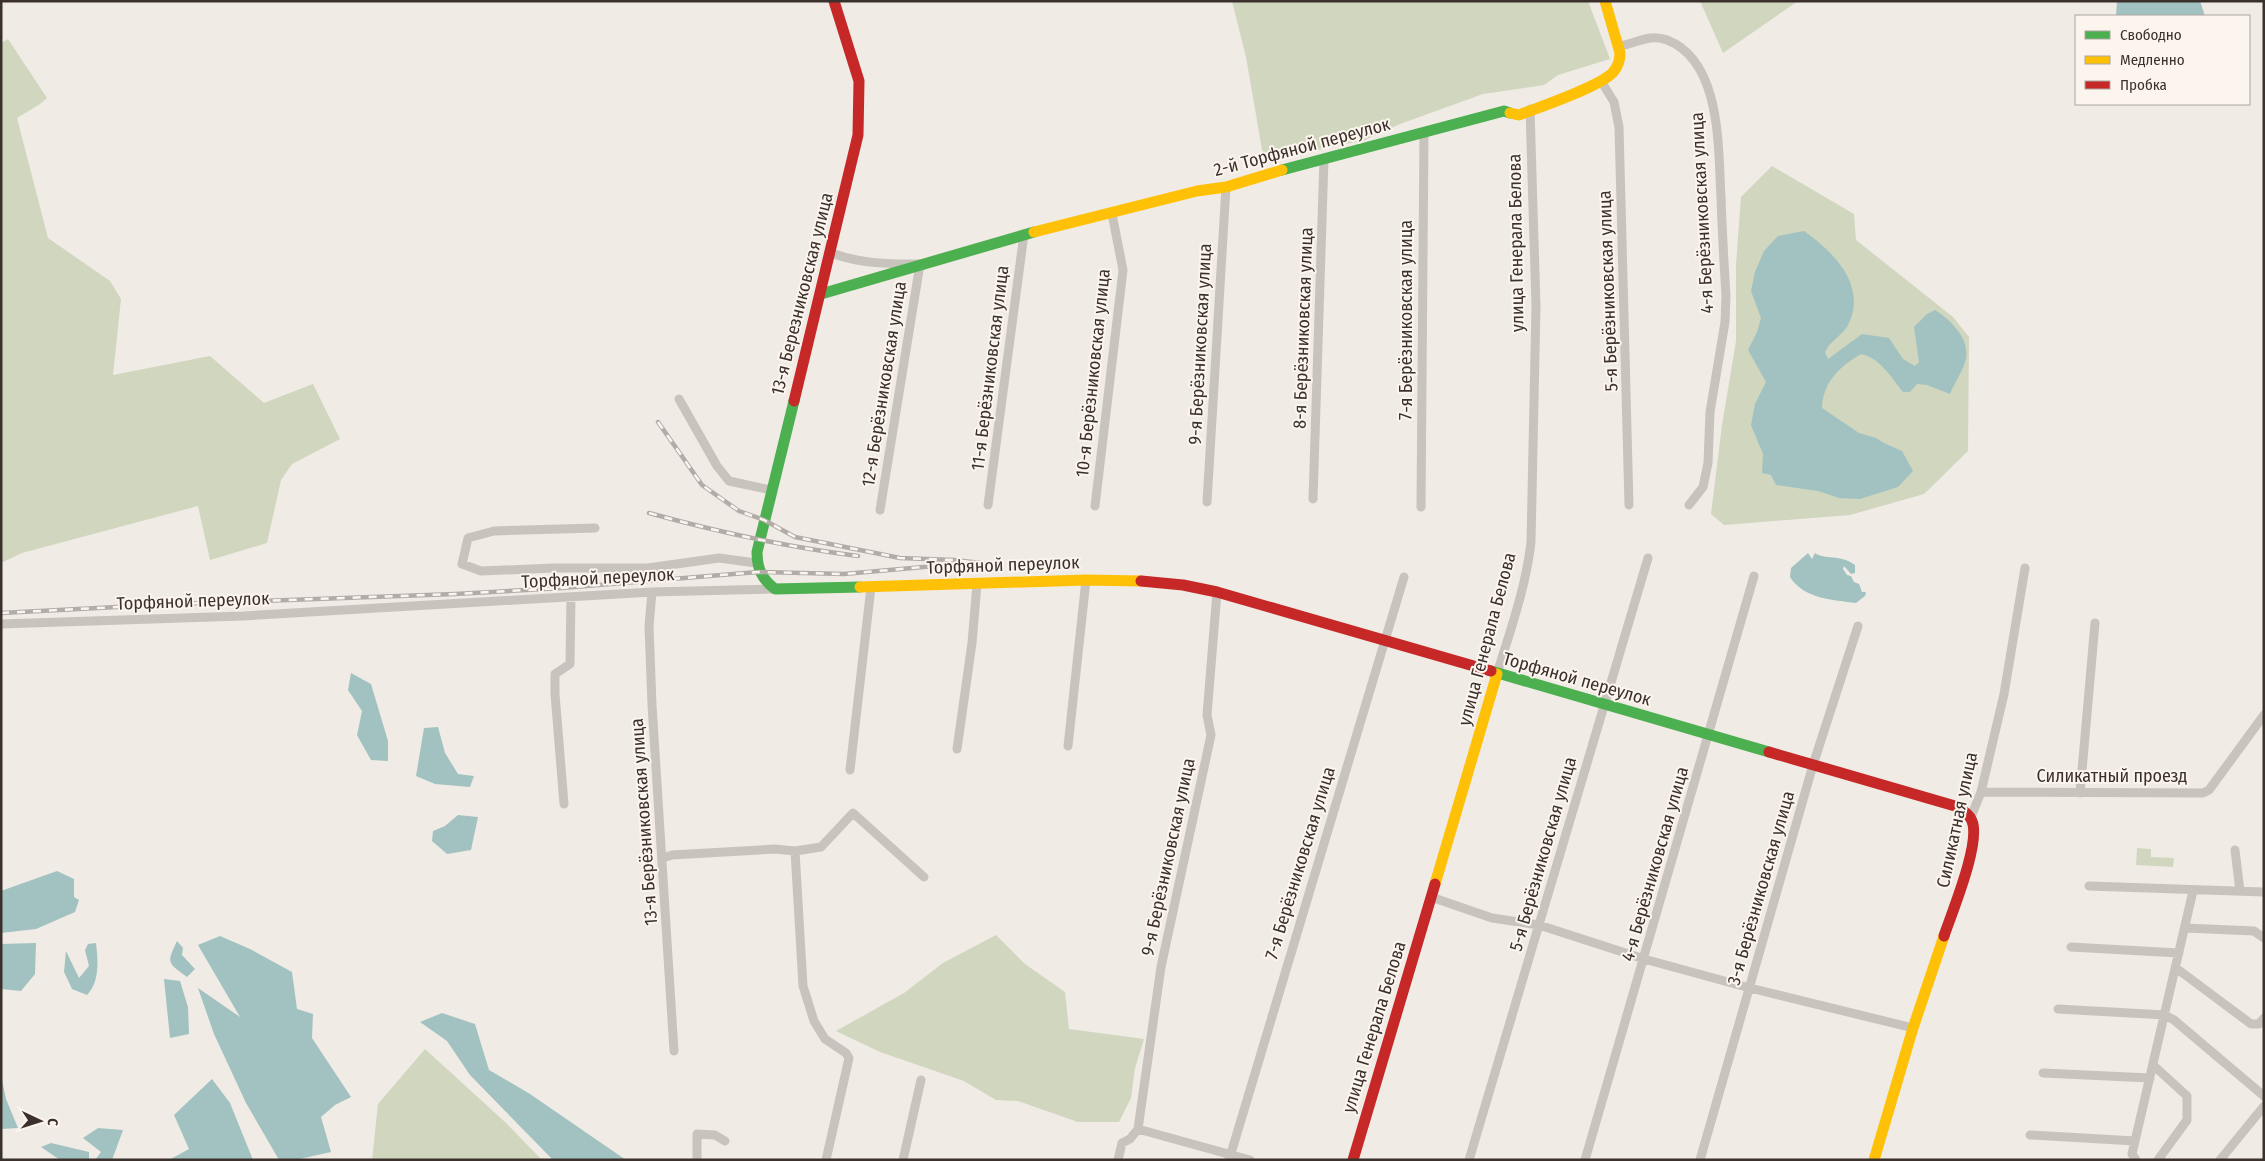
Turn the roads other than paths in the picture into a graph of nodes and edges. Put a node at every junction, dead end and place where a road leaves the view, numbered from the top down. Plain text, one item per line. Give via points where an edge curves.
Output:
1 (834, 1) edge
2 (1606, 1) edge
3 (1619, 46) junction
4 (1601, 81) junction
5 (1530, 109) junction
6 (1424, 132) junction
7 (1324, 159) junction
8 (1226, 187) junction
9 (1112, 214) junction
10 (1024, 234) junction
11 (831, 253) junction
12 (920, 264) junction
13 (821, 294) junction
14 (679, 398) dead end
15 (771, 490) junction
16 (1313, 499) dead end
17 (1207, 502) dead end
18 (988, 505) dead end
19 (1629, 505) dead end
20 (1689, 505) dead end
21 (1095, 506) dead end
22 (1421, 507) dead end
23 (880, 510) dead end
24 (595, 528) dead end
25 (1648, 558) dead end
26 (756, 563) junction
27 (2026, 568) dead end
28 (1754, 576) dead end
29 (1404, 577) dead end
30 (1086, 580) junction
31 (977, 584) junction
32 (871, 587) junction
33 (775, 589) junction
34 (652, 592) junction
35 (1217, 592) junction
36 (571, 597) junction
37 (2095, 623) dead end
38 (1, 624) edge
39 (1858, 626) dead end
40 (1385, 640) junction
41 (1496, 674) junction
42 (1603, 705) junction
43 (2264, 715) edge
44 (1709, 735) junction
45 (1068, 746) dead end
46 (958, 749) dead end
47 (1813, 765) junction
48 (850, 770) dead end
49 (1981, 792) junction
50 (2080, 793) junction
51 (564, 804) dead end
52 (1971, 817) junction
53 (2235, 850) dead end
54 (794, 851) junction
55 (663, 858) junction
56 (924, 877) dead end
57 (2089, 886) dead end
58 (2193, 891) junction
59 (2240, 891) junction
60 (2264, 892) edge
61 (1431, 897) junction
62 (1539, 925) junction
63 (2185, 928) junction
64 (2264, 938) edge
65 (2072, 947) dead end
66 (2179, 953) junction
67 (1644, 959) junction
68 (2176, 968) junction
69 (1750, 988) junction
70 (2058, 1009) dead end
71 (2164, 1015) junction
72 (2264, 1018) edge
73 (1913, 1028) junction
74 (674, 1051) dead end
75 (2153, 1065) junction
76 (2043, 1073) dead end
77 (2150, 1078) junction
78 (921, 1080) dead end
79 (2264, 1096) edge
80 (2264, 1106) edge
81 (1138, 1129) junction
82 (2030, 1135) dead end
83 (725, 1141) dead end
84 (2135, 1141) junction
85 (1230, 1157) edge
86 (697, 1160) edge
87 (826, 1160) edge
88 (903, 1160) edge
89 (1118, 1160) edge
90 (1250, 1160) edge
91 (1353, 1160) edge
92 (1469, 1160) edge
93 (1585, 1160) edge
94 (1700, 1160) edge
95 (1874, 1160) edge
96 (2136, 1160) edge
97 (2158, 1160) edge
98 (2220, 1160) edge

1 - 11 street, 13-я Березниковская улица via 858,81 860,106 855,148
2 - 3 street, 2-й Торфяной переулок
3 - 4 street, 2-й Торфяной переулок via 1617,67
3 - 20 street, 4-я Берёзниковская улица via 1656,38 1666,39 1682,49 1697,64 1705,81 1716,122 1725,322 1710,412 1708,463 1703,488
4 - 5 street, 2-й Торфяной переулок
4 - 19 street, 5-я Берёзниковская улица via 1614,102 1620,127
5 - 6 street, 2-й Торфяной переулок via 1518,115 1504,110
5 - 41 street, улица Генерала Белова via 1536,306 1532,526 1529,562
6 - 7 street, 2-й Торфяной переулок
6 - 22 street, 7-я Берёзниковская улица
7 - 8 street, 2-й Торфяной переулок
7 - 16 street, 8-я Берёзниковская улица
8 - 9 street, 2-й Торфяной переулок via 1198,191
8 - 17 street, 9-я Берёзниковская улица
9 - 10 street, 2-й Торфяной переулок
9 - 21 street, 10-я Берёзниковская улица via 1122,270
10 - 12 street, 2-й Торфяной переулок
10 - 18 street, 11-я Берёзниковская улица
11 - 12 street, 2-й Торфяной переулок via 853,261
11 - 13 street, 13-я Березниковская улица
12 - 13 street, 2-й Торфяной переулок
12 - 23 street, 12-я Берёзниковская улица
13 - 15 street, 13-я Березниковская улица
14 - 15 street via 717,466 729,480
15 - 26 street, 13-я Березниковская улица
24 - 26 street via 494,531 468,538 462,564 481,571 648,568 719,558
25 - 42 street, 5-я Берёзниковская улица
26 - 33 street via 764,581
27 - 49 street, Силикатная улица via 2004,694
28 - 44 street, 4-я Берёзниковская улица
29 - 40 street, 7-я Берёзниковская улица
30 - 31 street, Торфяной переулок
30 - 35 street, Торфяной переулок via 1149,580
30 - 45 street
31 - 32 street, Торфяной переулок
31 - 46 street
32 - 33 street, Торфяной переулок
32 - 48 street
33 - 34 street, Торфяной переулок
34 - 36 street, Торфяной переулок
34 - 55 street, 13-я Берёзниковская улица via 649,626
35 - 40 street, Торфяной переулок
35 - 81 street, 9-я Берёзниковская улица via 1207,715 1211,735 1160,967
36 - 38 street, Торфяной переулок via 234,617
36 - 51 street via 570,664 555,674
37 - 50 street
39 - 47 street, 3-я Берёзниковская улица
40 - 41 street, Торфяной переулок
40 - 85 street, 7-я Берёзниковская улица
41 - 42 street, Торфяной переулок
41 - 61 street, улица Генерала Белова
42 - 44 street, Торфяной переулок
42 - 62 street, 5-я Берёзниковская улица
43 - 50 street, Силикатный проезд via 2209,790 2203,793
44 - 47 street, Торфяной переулок
44 - 67 street, 4-я Берёзниковская улица
47 - 52 street, Торфяной переулок via 1956,806
47 - 69 street, 3-я Берёзниковская улица
49 - 50 street, Силикатный проезд
49 - 52 street, Силикатная улица
52 - 73 street, Силикатная улица via 1973,846 1966,872
53 - 59 street
54 - 55 street via 775,849
54 - 56 street via 821,847 853,813
54 - 87 street via 805,995 814,1021 825,1039 849,1056
55 - 74 street, 13-я Берёзниковская улица
57 - 58 street
58 - 59 street
58 - 63 street
59 - 60 street
61 - 62 street via 1492,918
61 - 91 street, улица Генерала Белова
62 - 67 street
62 - 92 street, 5-я Берёзниковская улица
63 - 64 street via 2254,931
63 - 66 street
65 - 66 street
66 - 68 street
67 - 69 street
67 - 93 street, 4-я Берёзниковская улица
68 - 71 street
68 - 72 street via 2251,1024 2259,1024
69 - 73 street
69 - 94 street, 3-я Берёзниковская улица
70 - 71 street
71 - 75 street
71 - 79 street
73 - 95 street, Силикатная улица
75 - 77 street
75 - 97 street via 2188,1096 2187,1120
76 - 77 street
77 - 84 street
78 - 88 street
80 - 98 street
81 - 85 street
81 - 89 street via 1122,1143
82 - 84 street
83 - 86 street via 715,1135 697,1134
84 - 96 street via 2132,1154
85 - 90 street

